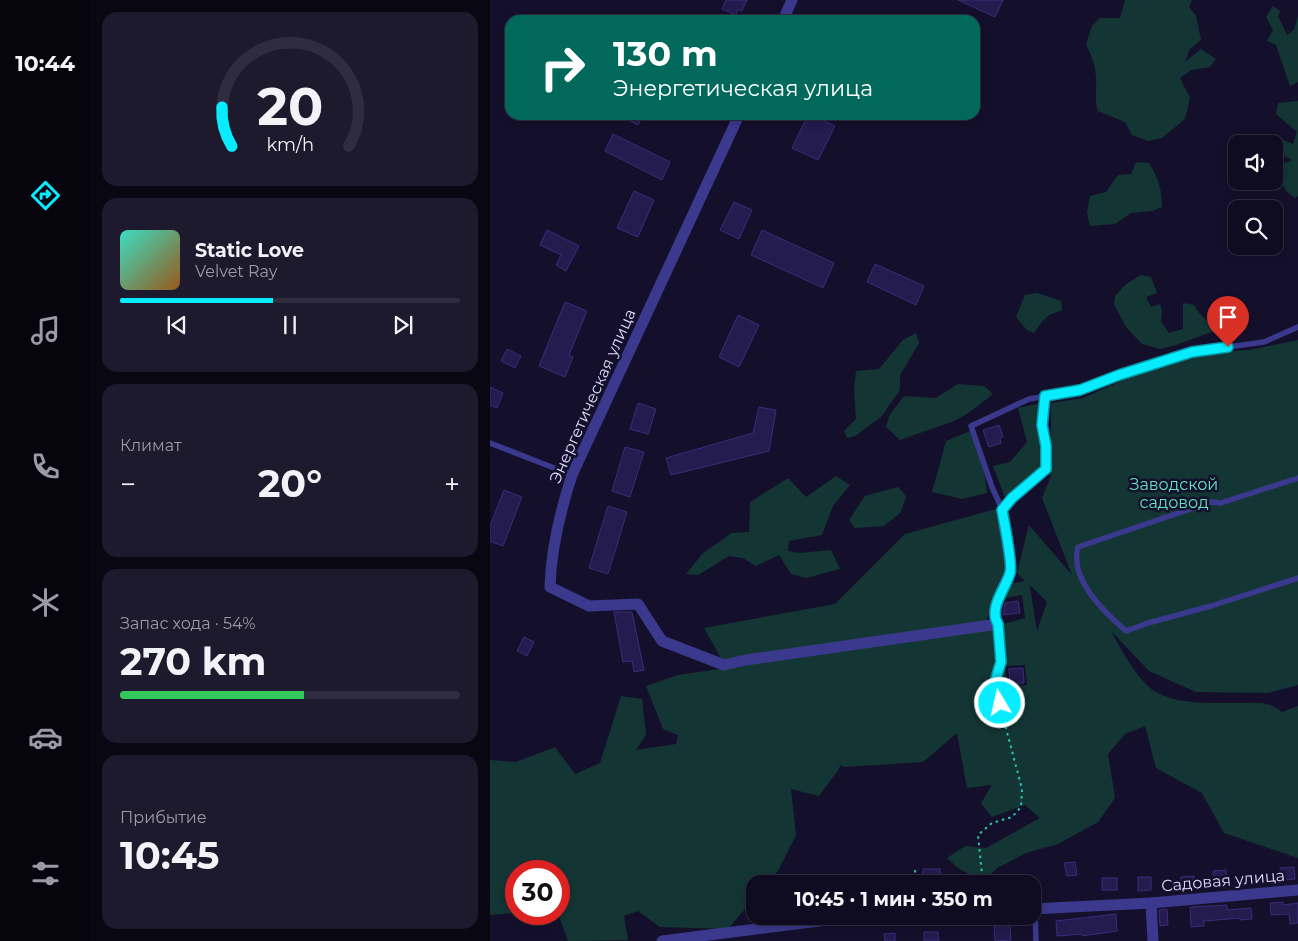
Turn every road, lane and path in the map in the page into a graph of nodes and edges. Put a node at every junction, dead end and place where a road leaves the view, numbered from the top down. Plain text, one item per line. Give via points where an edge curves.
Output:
1 (792, 0) edge
2 (785, 15) edge
3 (737, 120) edge
4 (1298, 327) edge
5 (1045, 396) junction
6 (490, 443) edge
7 (572, 475) junction
8 (1298, 478) edge
9 (1002, 510) junction
10 (1298, 578) edge
11 (998, 624) junction
12 (1000, 703) joint
13 (915, 870) dead end
14 (915, 875) edge
15 (982, 875) edge
16 (1298, 890) edge
17 (1151, 903) junction
18 (1041, 909) edge
19 (788, 925) edge
20 (1035, 925) edge
21 (662, 941) edge
22 (1036, 941) edge
23 (1152, 941) edge

1 - 2 street
3 - 7 street, Энергетическая улица
4 - 5 lane via 1264,342 1192,352 1080,390
5 - 9 street via 1042,425 1046,469
5 - 9 lane via 1029,399 971,426
6 - 7 lane
7 - 11 street, Энергетическая улица via 559,514 550,562 550,587 589,606 638,604 662,641 724,665
8 - 10 lane via 1221,503 1211,502 1078,547 1076,556 1080,580 1107,615 1126,631
9 - 11 street via 1011,571 998,598 995,620
11 - 12 street via 1001,662 993,688
12 - 15 path via 1022,789 1021,807 1012,818 992,823 978,835
13 - 14 path
16 - 17 street, Садовая улица
17 - 18 street, Садовая улица
17 - 23 street, Садовая улица
19 - 21 street
20 - 22 lane

